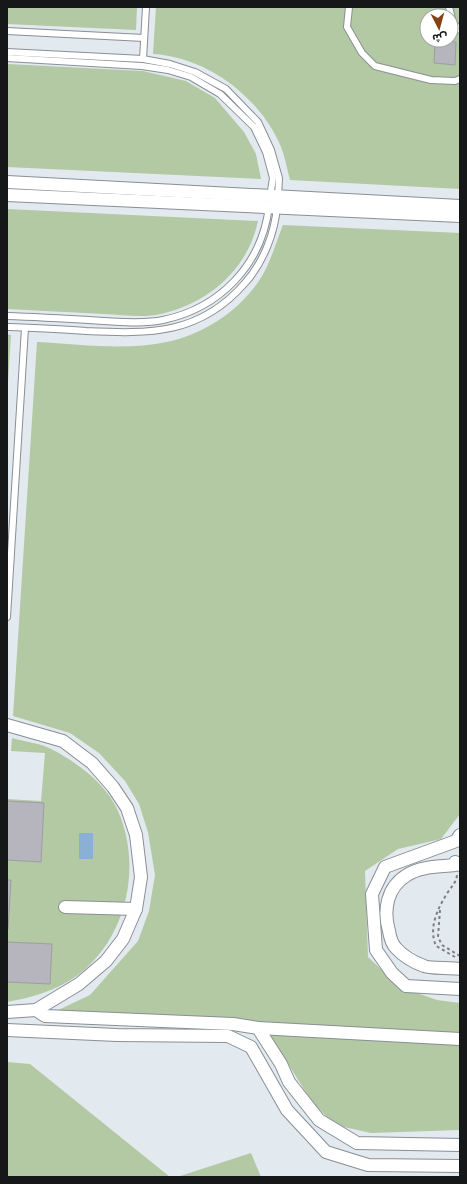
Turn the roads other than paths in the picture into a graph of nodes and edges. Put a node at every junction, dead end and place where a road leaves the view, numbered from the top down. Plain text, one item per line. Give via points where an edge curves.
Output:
1 (146, 7) edge
2 (349, 7) edge
3 (449, 7) edge
4 (460, 30) edge
5 (7, 31) edge
6 (144, 38) junction
7 (7, 52) edge
8 (7, 58) edge
9 (143, 59) junction
10 (460, 79) edge
11 (7, 182) edge
12 (7, 194) edge
13 (274, 202) junction
14 (460, 206) edge
15 (460, 216) edge
16 (7, 316) edge
17 (7, 327) edge
18 (25, 328) junction
19 (7, 617) edge
20 (7, 725) edge
21 (460, 835) edge
22 (457, 864) edge
23 (65, 907) dead end
24 (136, 909) junction
25 (460, 969) edge
26 (460, 989) edge
27 (36, 1010) junction
28 (7, 1012) edge
29 (258, 1028) junction
30 (7, 1030) edge
31 (460, 1039) edge
32 (460, 1145) edge
33 (460, 1166) edge

1 - 6 lane
2 - 10 lane via 347,27 362,52 375,66 431,80
3 - 4 lane via 453,23
5 - 6 lane
6 - 9 lane
7 - 9 lane
8 - 13 lane via 142,66 191,77 220,94 254,127 266,152 273,178
9 - 13 lane via 195,72 226,89 258,122 271,150 279,178
11 - 13 street
12 - 13 street
13 - 14 street
13 - 15 street
13 - 16 lane via 248,265 225,292 195,311 162,321 126,322
13 - 18 lane via 276,222 256,270 231,300 198,320 162,331 127,333
17 - 18 lane
18 - 19 lane
20 - 24 street via 63,741 92,763 113,787 127,808 136,835 141,877
21 - 26 street via 456,841 385,867 372,894 376,950 392,973 406,986
22 - 25 street via 429,868 407,875 392,890 386,909 390,936 395,947 405,957 426,967
23 - 24 street
24 - 27 street via 123,939 106,961 79,984
27 - 28 street
27 - 29 street via 45,1016 233,1024
29 - 31 street
29 - 32 street via 281,1064 289,1082 319,1120 357,1143
30 - 33 street via 117,1035 228,1036 251,1047 287,1110 326,1152 368,1165

